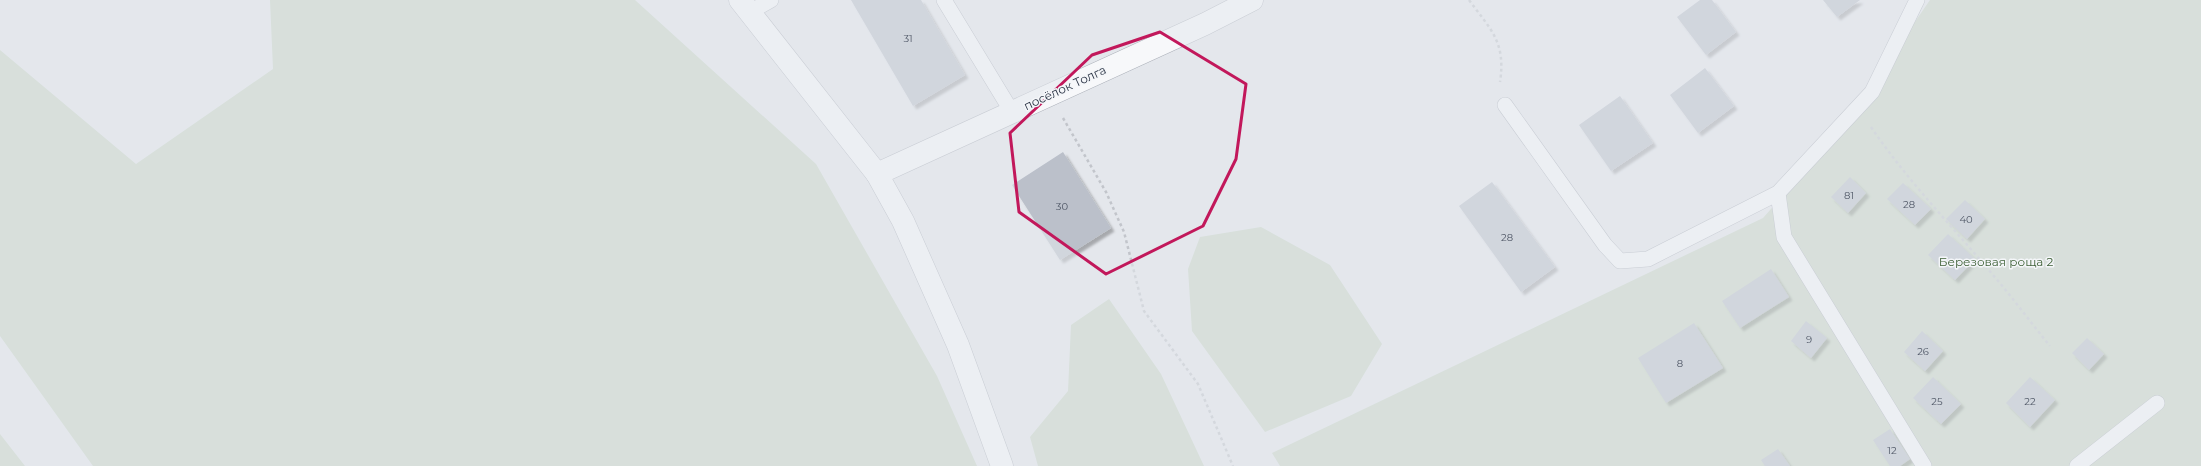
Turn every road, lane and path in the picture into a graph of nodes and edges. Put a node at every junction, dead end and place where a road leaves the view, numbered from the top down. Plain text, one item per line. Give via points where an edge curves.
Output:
1 (771, 0) edge
2 (944, 0) edge
3 (1252, 0) edge
4 (1469, 0) edge
5 (1917, 0) edge
6 (745, 6) edge
7 (1049, 95) junction
8 (1505, 105) joint
9 (1858, 107) junction
10 (1012, 112) junction
11 (877, 174) junction
12 (1778, 192) junction
13 (2050, 346) dead end
14 (2157, 403) dead end
15 (1002, 466) edge
16 (1233, 466) edge
17 (1924, 466) edge
18 (2076, 466) edge

1 - 6 lane
2 - 10 lane
3 - 7 street, посёлок Толга
4 - 8 path via 1498,39 1502,68 1499,87
5 - 9 lane via 1872,92
6 - 11 street
7 - 10 street, посёлок Толга
7 - 16 path via 1106,192 1124,232 1144,311 1198,384
8 - 12 lane via 1605,245 1620,261 1648,259
9 - 12 lane
9 - 13 path via 1883,145 1943,220 1993,275
10 - 11 street, посёлок Толга
11 - 15 street via 903,222 958,345
12 - 17 lane via 1784,238
14 - 18 lane

